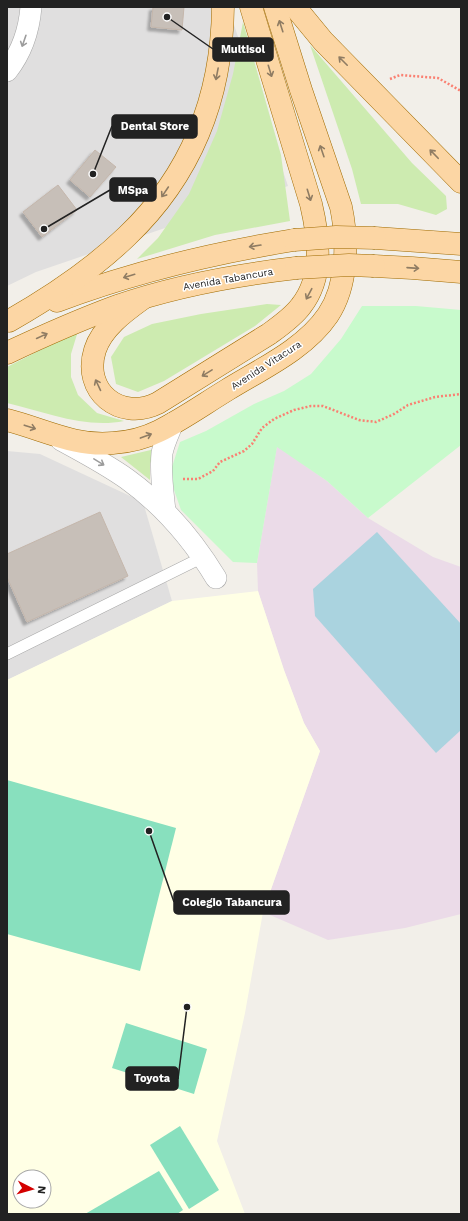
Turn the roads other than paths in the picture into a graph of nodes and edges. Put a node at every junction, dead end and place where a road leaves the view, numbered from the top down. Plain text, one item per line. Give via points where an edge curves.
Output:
1 (31, 7) edge
2 (223, 7) edge
3 (251, 7) edge
4 (275, 7) edge
5 (295, 7) edge
6 (7, 71) edge
7 (461, 182) edge
8 (461, 244) edge
9 (461, 272) edge
10 (142, 299) junction
11 (8, 322) edge
12 (7, 353) edge
13 (7, 420) edge
14 (173, 423) junction
15 (53, 435) junction
16 (165, 511) junction
17 (203, 557) junction
18 (216, 578) dead end
19 (7, 654) edge

1 -> 6 street via 22,48
2 -> 11 main road via 218,67 209,107 190,153 162,196 127,236 97,262 66,286
3 -> 10 main road via 314,216 318,257 313,286 301,307 281,326 158,403 144,408 129,409 116,405 104,396 95,380 93,361 96,347 103,336 123,313
14 -> 4 main road, Avenida Vitacura via 287,353 310,336 329,314 343,277 346,240 341,207
7 -> 5 main road via 322,41
8 -> 11 main road, bridge via 336,237 250,247 158,267 58,300
10 -> 9 main road, Avenida Tabancura, bridge via 219,279 296,268 349,265
12 -> 10 main road, Avenida Tabancura via 71,324
13 -> 15 main road, Avenida Vitacura
15 -> 14 main road, Avenida Vitacura via 92,444 112,443 144,437
14 - 16 street via 162,453
15 -> 16 street via 127,479
16 - 17 street
17 - 18 street
17 - 19 lane

